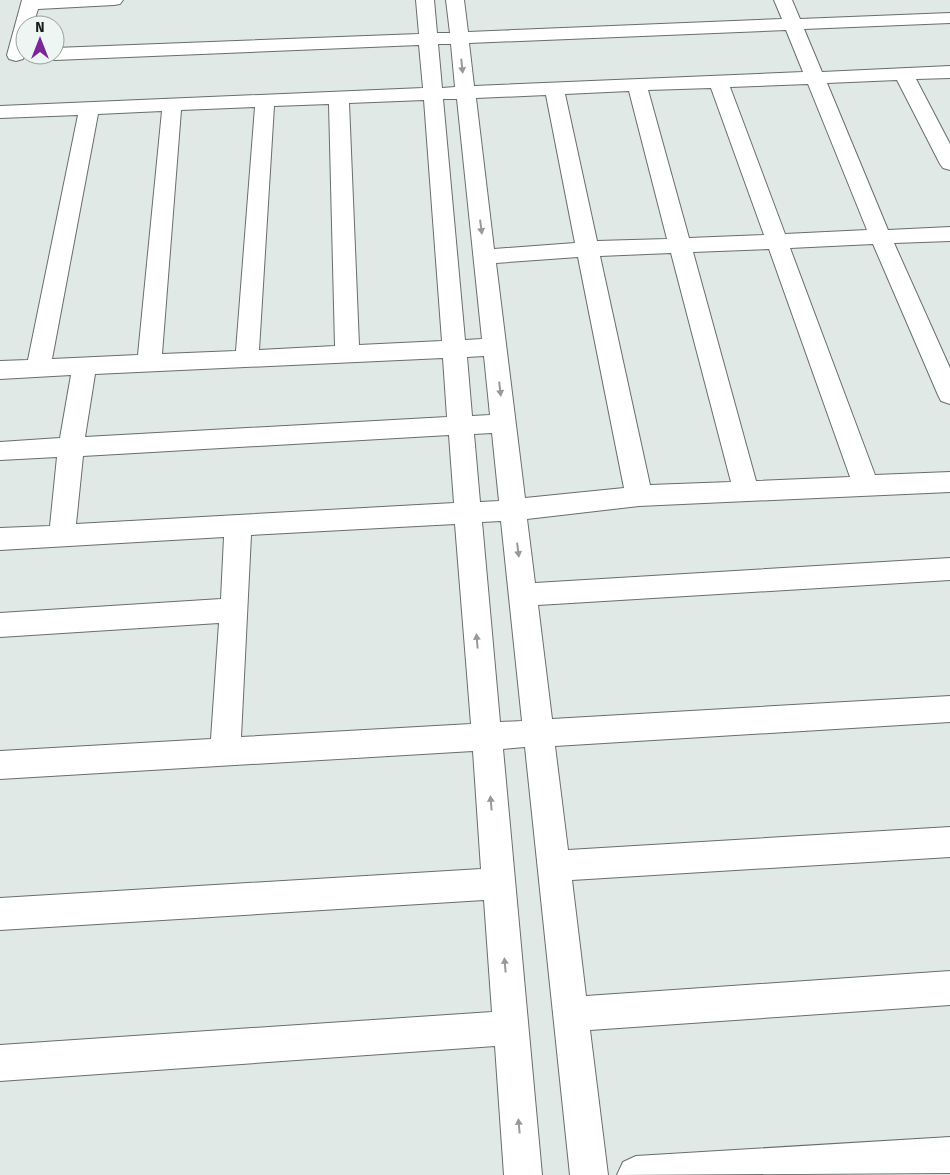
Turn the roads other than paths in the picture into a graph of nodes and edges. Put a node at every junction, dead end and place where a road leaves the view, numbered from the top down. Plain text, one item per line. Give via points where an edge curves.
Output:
1 (114, 0) edge
2 (425, 0) edge
3 (455, 0) edge
4 (783, 0) edge
5 (31, 2) edge
6 (950, 18) edge
7 (794, 25) junction
8 (459, 38) junction
9 (428, 39) junction
10 (65, 54) edge
11 (14, 55) edge
12 (950, 72) edge
13 (904, 74) junction
14 (816, 78) junction
15 (719, 82) junction
16 (637, 85) junction
17 (554, 89) junction
18 (465, 92) junction
19 (433, 94) junction
20 (339, 98) junction
21 (265, 101) junction
22 (172, 105) junction
23 (89, 108) junction
24 (0, 112) edge
25 (950, 164) edge
26 (950, 234) edge
27 (880, 238) junction
28 (777, 242) junction
29 (680, 246) junction
30 (588, 250) junction
31 (484, 256) junction
32 (495, 346) junction
33 (453, 348) junction
34 (347, 354) junction
35 (247, 358) junction
36 (149, 363) junction
37 (84, 366) junction
38 (38, 368) junction
39 (0, 370) edge
40 (950, 395) edge
41 (504, 423) junction
42 (460, 425) junction
43 (71, 447) junction
44 (0, 451) edge
45 (950, 482) edge
46 (866, 486) junction
47 (746, 491) junction
48 (640, 496) junction
49 (514, 510) junction
50 (467, 513) junction
51 (238, 526) junction
52 (62, 536) junction
53 (0, 539) edge
54 (950, 569) edge
55 (523, 595) junction
56 (234, 610) junction
57 (0, 625) edge
58 (950, 709) edge
59 (539, 733) junction
60 (485, 736) junction
61 (225, 752) junction
62 (0, 765) edge
63 (950, 842) edge
64 (554, 866) junction
65 (498, 884) junction
66 (0, 914) edge
67 (950, 988) edge
68 (571, 1014) junction
69 (510, 1028) junction
70 (0, 1063) edge
71 (950, 1155) edge
72 (523, 1175) edge
73 (589, 1175) edge
74 (636, 1175) edge

1 - 5 street
2 - 9 street
3 - 8 street
4 - 7 street
5 - 11 street
6 - 7 street
7 - 8 street
7 - 14 street
8 - 9 street
8 -> 18 street
9 - 10 street
9 - 19 street
12 - 13 street
13 - 14 street
13 - 25 street
14 - 15 street
14 - 27 street
15 - 16 street
15 - 28 street
16 - 17 street
16 - 29 street
17 - 18 street
17 - 30 street
18 - 19 street
18 -> 31 street
19 - 20 street
19 - 33 street
20 - 21 street
20 - 34 street
21 - 22 street
21 - 35 street
22 - 23 street
22 - 36 street
23 - 24 street
23 - 38 street
26 - 27 street
27 - 28 street
27 - 40 street
28 - 29 street
28 - 46 street
29 - 30 street
29 - 47 street
30 - 31 street
30 - 48 street
31 - 32 street
32 - 33 street
32 -> 41 street
33 - 34 street
33 - 42 street
34 - 35 street
35 - 36 street
36 - 37 street
37 - 38 street
37 - 43 street
38 - 39 street
41 - 42 street
41 - 49 street
42 - 43 street
42 - 50 street
43 - 44 street
43 - 52 street
45 - 46 street
46 - 47 street
47 - 48 street
48 - 49 street
49 - 50 street
49 -> 55 street
50 - 51 street
60 -> 50 street
51 - 52 street
51 - 56 street
52 - 53 street
54 - 55 street
55 - 59 street
56 - 57 street
56 - 61 street
58 - 59 street
59 - 60 street
59 - 64 street
60 - 61 street
65 -> 60 street
61 - 62 street
63 - 64 street
64 - 68 street
65 - 66 street
69 -> 65 street
67 - 68 street
68 - 73 street
69 - 70 street
72 -> 69 street
71 - 74 street

